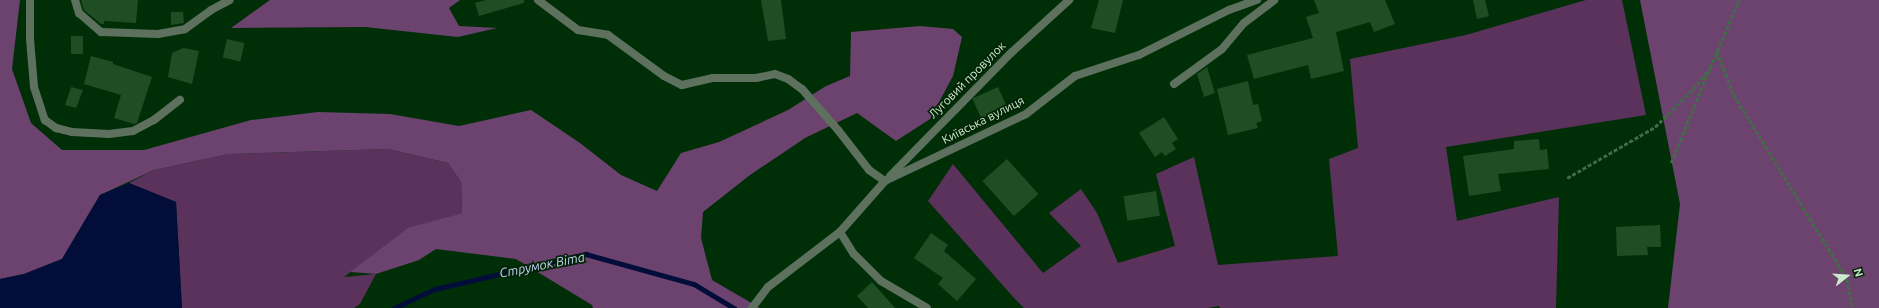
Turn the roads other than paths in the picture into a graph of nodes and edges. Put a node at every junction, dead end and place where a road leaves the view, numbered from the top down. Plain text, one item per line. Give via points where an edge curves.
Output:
1 (30, 0) edge
2 (75, 0) edge
3 (230, 0) edge
4 (538, 0) edge
5 (1069, 0) edge
6 (1257, 0) edge
7 (1274, 0) edge
8 (1174, 84) dead end
9 (180, 100) dead end
10 (885, 181) junction
11 (840, 232) junction
12 (752, 308) edge
13 (927, 308) edge

1 - 9 street via 34,86 45,120 56,128 72,132 108,134 133,131 154,120
2 - 3 street via 79,13 101,32 158,34 185,29
4 - 10 street via 578,30 608,35 664,76 682,84 713,78 756,78 774,74 788,79 802,89 869,170
5 - 10 street, Луговий провулок via 1011,53
6 - 10 street, Київська вулиця via 1229,10 1139,55 1075,76 1026,114
7 - 8 street via 1244,23 1222,49
10 - 11 street, Київська вулиця
11 - 12 street, Київська вулиця via 768,287
11 - 13 street via 854,254 881,281

